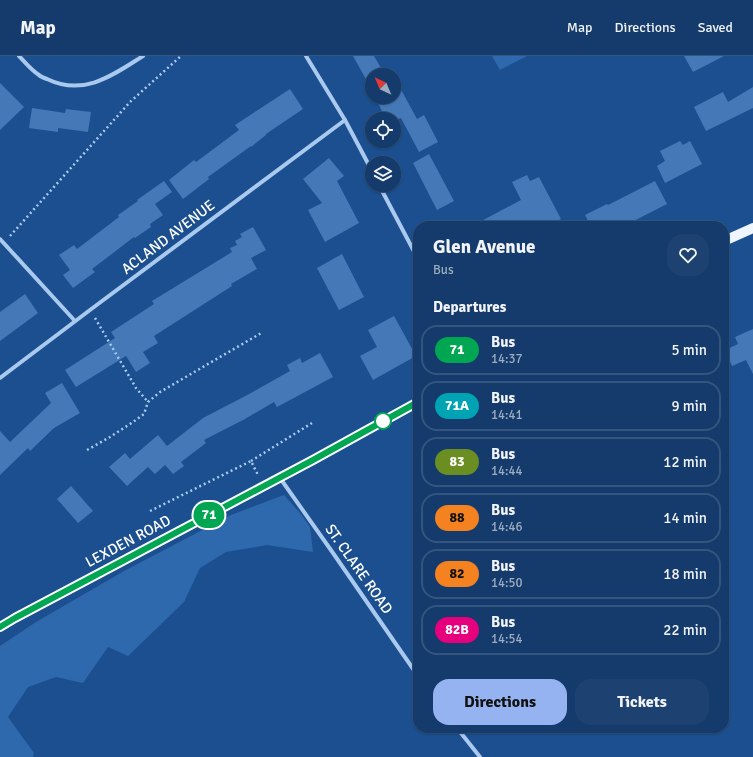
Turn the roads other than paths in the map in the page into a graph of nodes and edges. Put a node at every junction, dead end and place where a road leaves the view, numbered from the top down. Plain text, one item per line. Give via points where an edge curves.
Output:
1 (19, 56) edge
2 (143, 56) edge
3 (306, 56) edge
4 (345, 120) junction
5 (365, 158) edge
6 (383, 192) edge
7 (753, 228) edge
8 (0, 239) edge
9 (729, 239) edge
10 (413, 250) edge
11 (75, 321) junction
12 (0, 378) edge
13 (413, 405) edge
14 (279, 477) junction
15 (0, 627) edge
16 (413, 669) edge
17 (461, 733) edge
18 (480, 757) edge

1 - 2 street via 38,75 56,84 75,87 93,84 114,75
3 - 4 street
4 - 5 street
4 - 11 street, ACLAND AVENUE
6 - 10 street
7 - 9 main road
8 - 11 street
11 - 12 street, ACLAND AVENUE
13 - 14 main road, LEXDEN ROAD
14 - 15 main road, LEXDEN ROAD
14 - 16 street, ST. CLARE ROAD
17 - 18 street

